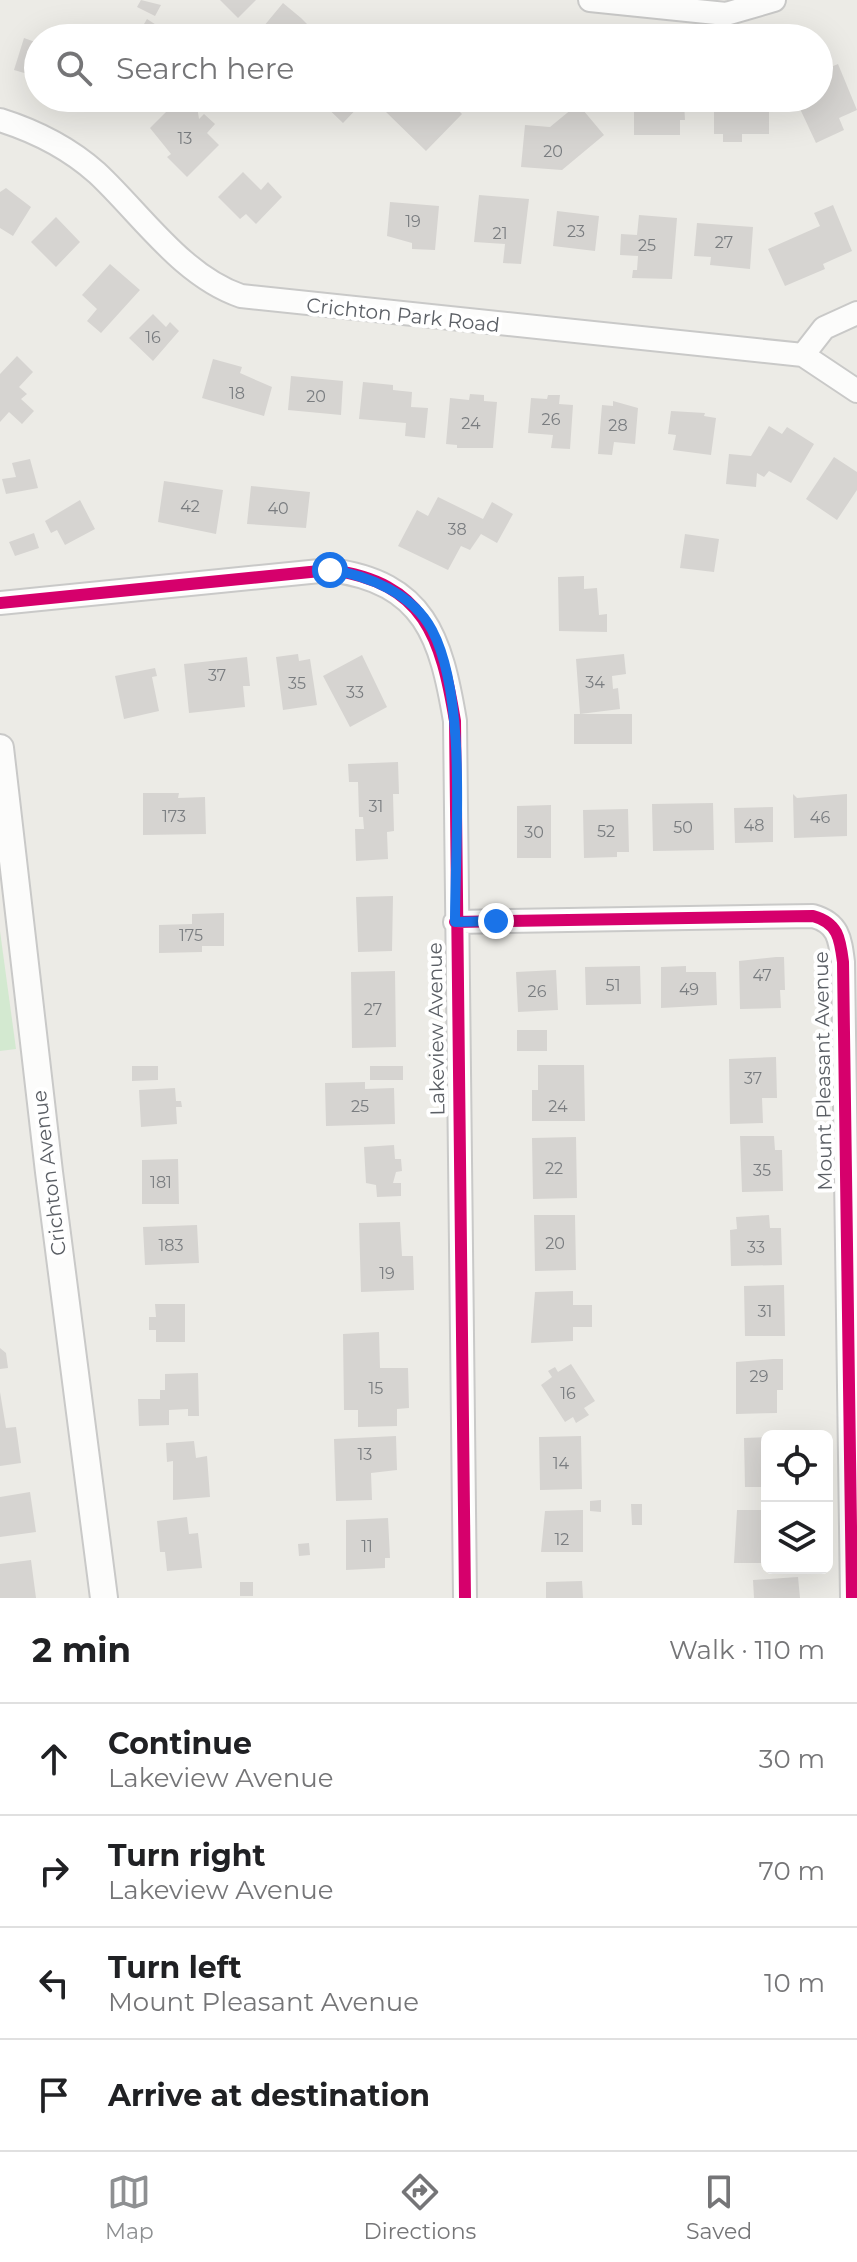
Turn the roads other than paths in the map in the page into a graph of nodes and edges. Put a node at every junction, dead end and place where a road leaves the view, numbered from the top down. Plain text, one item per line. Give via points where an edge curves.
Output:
1 (590, 0) edge
2 (774, 0) edge
3 (0, 120) edge
4 (857, 313) edge
5 (803, 355) junction
6 (857, 391) edge
7 (0, 603) edge
8 (0, 748) edge
9 (455, 922) junction
10 (104, 1598) edge
11 (465, 1598) edge
12 (852, 1598) edge

1 - 2 street via 726,14
3 - 5 street, Crichton Park Road via 69,152 201,276 241,296
4 - 5 street via 824,328
5 - 6 street, Crichton Park Road
7 - 9 street, Lakeview Avenue via 330,570 361,574 415,608 432,628 444,661 455,721
8 - 10 street, Crichton Avenue
9 - 11 street, Lakeview Avenue
9 - 12 street, Mount Pleasant Avenue via 813,916 836,929 843,962

